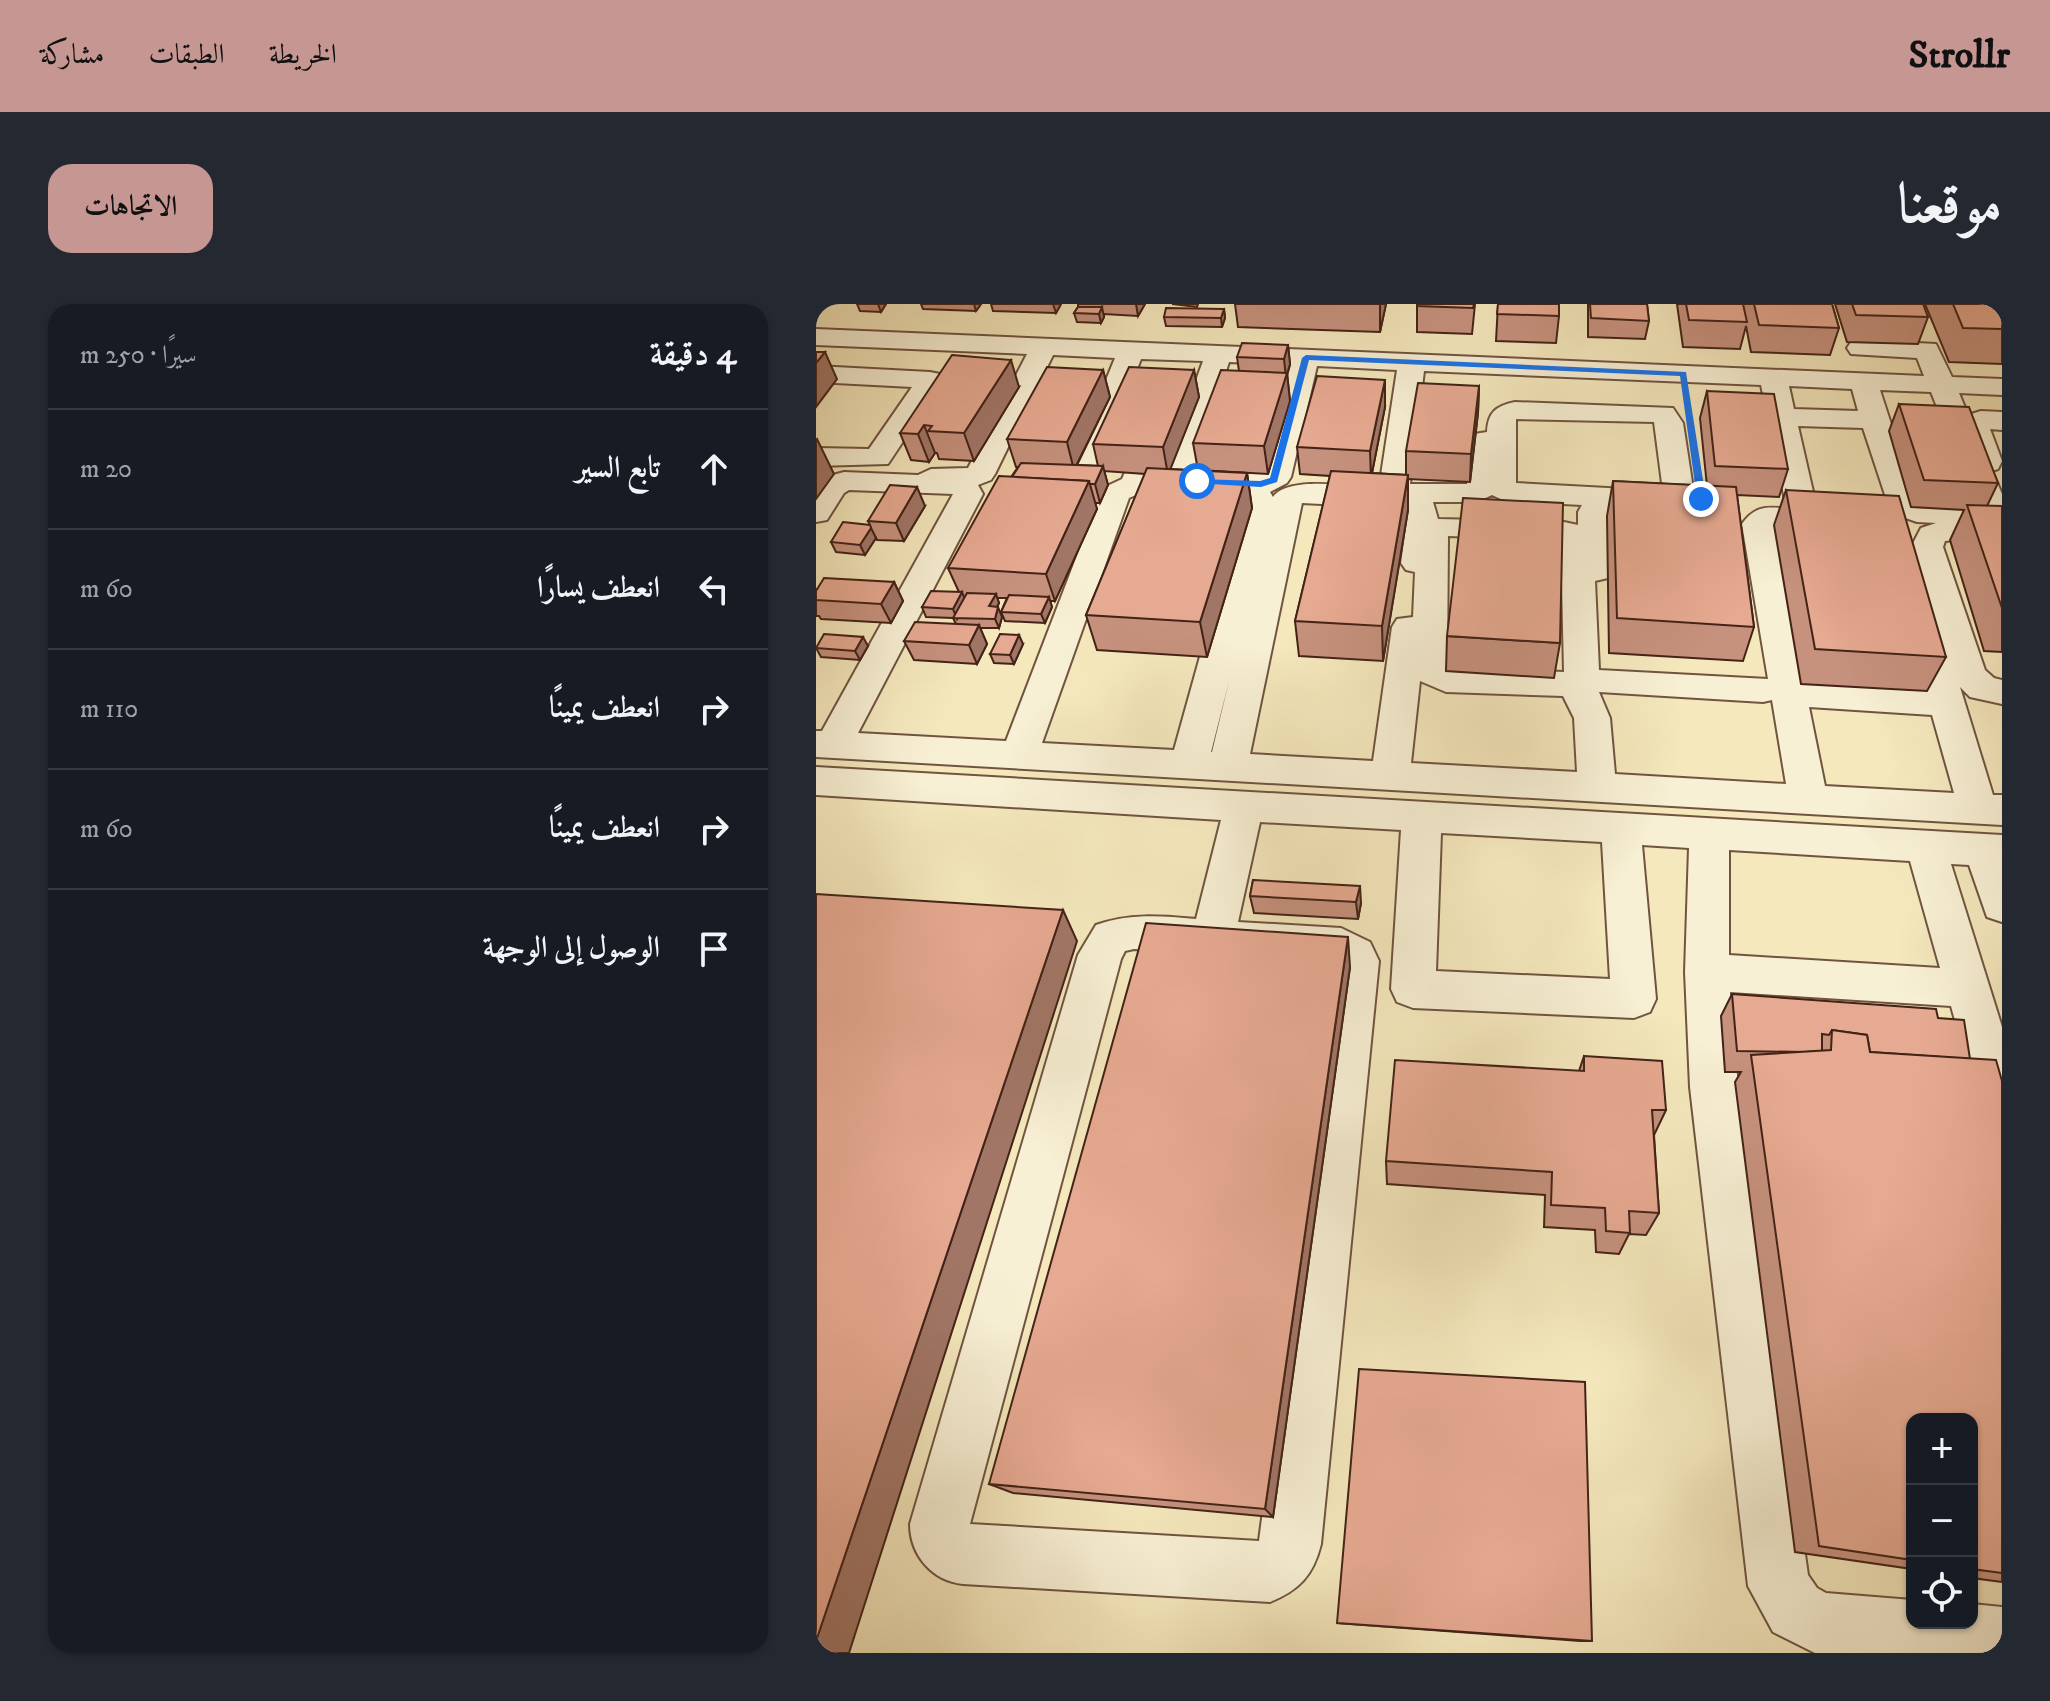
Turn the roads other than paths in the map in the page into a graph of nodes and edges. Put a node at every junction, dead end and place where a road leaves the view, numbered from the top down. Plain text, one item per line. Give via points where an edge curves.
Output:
1 (816, 337) edge
2 (974, 344) junction
3 (1126, 345) junction
4 (1053, 347) junction
5 (1860, 348) dead end
6 (1892, 349) junction
7 (1226, 354) junction
8 (1315, 358) junction
9 (1404, 362) junction
10 (1487, 365) junction
11 (1557, 368) junction
12 (1764, 371) junction
13 (1640, 372) junction
14 (1683, 373) junction
15 (816, 374) edge
16 (1856, 381) junction
17 (1903, 383) junction
18 (1941, 384) junction
19 (2002, 387) edge
20 (1086, 389) edge
21 (1130, 390) junction
22 (1176, 392) edge
23 (1221, 394) junction
24 (1266, 396) edge
25 (1313, 397) junction
26 (1390, 401) junction
27 (1437, 404) edge
28 (1559, 410) junction
29 (1646, 412) junction
30 (1768, 417) junction
31 (2002, 421) edge
32 (1906, 423) junction
33 (816, 457) edge
34 (2002, 499) edge
35 (1720, 507) junction
36 (816, 513) edge
37 (2002, 530) edge
38 (1776, 691) junction
39 (2002, 692) edge
40 (1592, 695) junction
41 (1947, 703) junction
42 (1019, 755) junction
43 (1189, 765) junction
44 (1228, 767) junction
45 (821, 770) edge
46 (1390, 776) junction
47 (1597, 788) junction
48 (1793, 798) junction
49 (1244, 806) junction
50 (1990, 809) edge
51 (1422, 817) junction
52 (1621, 829) junction
53 (1709, 834) junction
54 (1926, 847) junction
55 (1994, 850) edge
56 (2002, 905) edge
57 (1213, 938) junction
58 (1707, 972) junction
59 (1968, 988) junction
60 (2002, 1103) edge
61 (2002, 1638) edge

1 - 2 street
2 - 4 street
2 - 4 street via 895,473 898,477 967,479 980,474
3 - 4 street
3 - 7 street
3 - 21 street
4 - 21 street via 1048,387 995,471 999,476 1080,475
5 - 6 street
6 - 17 street
6 - 18 street via 1927,350
7 - 8 street
7 - 23 street
8 - 9 street
8 - 25 street
9 - 10 street
9 - 26 street
10 - 11 street
10 - 26 street via 1482,488 1477,493 1394,489
11 - 13 street
11 - 28 street
12 - 14 street
12 - 16 street
12 - 30 street
13 - 14 street
13 - 29 street
14 - 35 street via 1698,494
15 - 33 street via 930,380 878,458
16 - 17 street
16 - 32 street
17 - 18 street
18 - 19 street
18 - 32 street
20 - 21 street
21 - 23 street via 1095,471 1099,476 1176,475
22 - 23 street
23 - 25 street via 1192,474 1197,481 1274,480
24 - 25 street
25 - 26 street via 1293,477 1304,486 1362,488 1375,483
26 - 27 street
28 - 29 street
28 - 29 street via 1503,415 1505,492 1677,497 1681,489 1668,420 1659,412
30 - 32 street
30 - 32 street via 1802,502 1883,510 1890,503
30 - 35 street via 1788,502 1777,507
31 - 34 street via 1981,420 1972,426
35 - 38 street via 1739,521
35 - 40 street via 1601,505 1594,510
36 - 45 street via 833,487 849,480 956,485 968,494
37 - 39 street via 1948,529 1932,535 1927,547 1969,675 1983,688
38 - 40 street
38 - 41 street
38 - 41 street via 1758,521 1764,516 1874,523 1893,529
38 - 48 street
40 - 40 street via 1573,534 1436,530 1429,670 1446,680
40 - 47 street
41 - 50 street
42 - 43 street
42 - 43 street via 1116,493 1131,486 1244,491 1258,497 1259,504
42 - 45 street
43 - 44 street
44 - 46 street
44 - 46 street via 1285,504 1291,496 1306,493 1404,499 1422,509
45 - 49 street
46 - 47 street
47 - 48 street
48 - 50 street
49 - 51 street
49 - 57 street
51 - 52 street
51 - 52 street via 1413,989 1634,999
52 - 53 street
53 - 54 street
53 - 58 street
54 - 55 street
54 - 59 street
55 - 56 street
57 - 57 street via 1134,932 1088,935 1100,955 940,1524 940,1535 953,1553 1258,1573 1270,1572 1288,1556 1357,961 1341,946
58 - 59 street
58 - 61 street via 1714,1087 1779,1586 1795,1610 1820,1624
59 - 60 street

